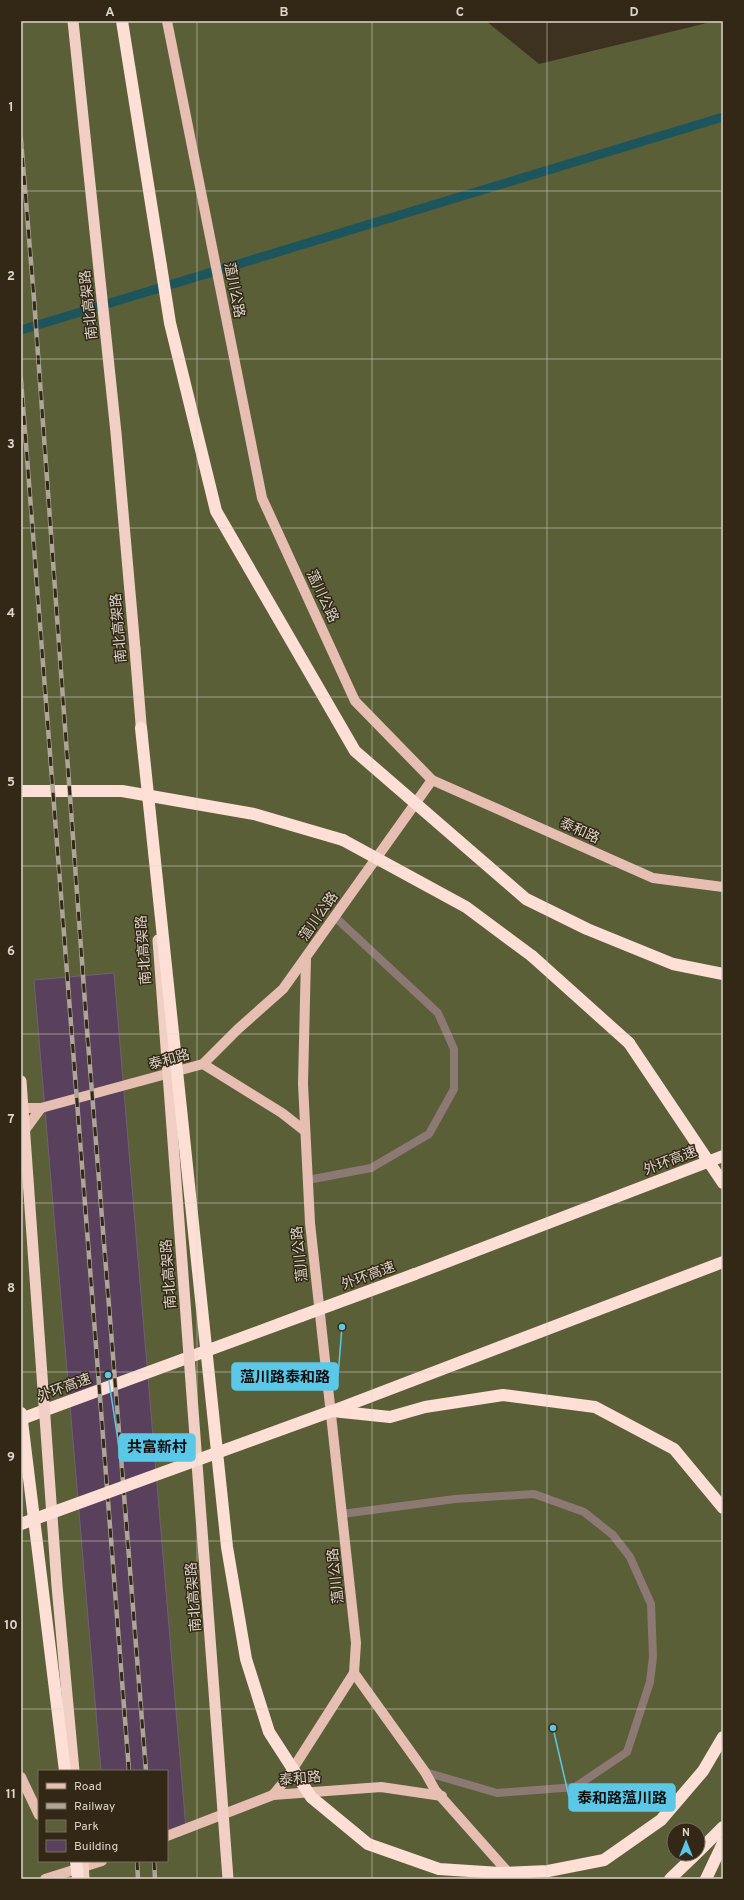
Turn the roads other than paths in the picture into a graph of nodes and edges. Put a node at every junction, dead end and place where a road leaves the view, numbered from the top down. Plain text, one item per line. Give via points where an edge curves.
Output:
1 (122, 21) edge
2 (167, 21) edge
3 (74, 22) edge
4 (141, 728) junction
5 (432, 780) junction
6 (21, 791) edge
7 (723, 887) edge
8 (335, 917) junction
9 (306, 958) junction
10 (723, 974) edge
11 (203, 1064) junction
12 (21, 1081) edge
13 (21, 1108) edge
14 (41, 1108) junction
15 (305, 1131) junction
16 (21, 1136) edge
17 (723, 1156) edge
18 (308, 1180) junction
19 (723, 1183) edge
20 (723, 1262) edge
21 (332, 1411) junction
22 (21, 1413) edge
23 (21, 1419) edge
24 (723, 1508) edge
25 (342, 1514) junction
26 (21, 1524) edge
27 (354, 1673) junction
28 (723, 1737) edge
29 (65, 1770) edge
30 (74, 1770) edge
31 (426, 1772) junction
32 (21, 1777) edge
33 (273, 1795) junction
34 (442, 1796) junction
35 (38, 1813) edge
36 (723, 1827) edge
37 (168, 1836) edge
38 (723, 1843) edge
39 (706, 1844) edge
40 (92, 1862) edge
41 (688, 1862) edge
42 (82, 1863) edge
43 (44, 1879) edge
44 (78, 1879) edge
45 (84, 1879) edge
46 (228, 1879) edge
47 (514, 1879) edge
48 (670, 1879) edge
49 (706, 1879) edge

1 - 10 highway, bridge via 170,323 216,511 355,751 526,899 587,929 673,964
2 - 5 main road, 蕰川公路 via 262,498 355,701
3 - 4 highway, 南北高架路, bridge via 116,434
4 - 28 highway, bridge via 227,1547 246,1659 269,1732 311,1797 368,1844 439,1869 500,1873 548,1871 604,1860 661,1820 703,1771
4 - 46 highway, 南北高架路, bridge
5 - 7 main road, 泰和路 via 652,878
5 - 8 main road, 蕰川公路
6 - 19 highway, bridge via 122,791 254,814 343,840 466,907 532,956 629,1043
8 - 9 main road, 蕰川公路
8 - 18 lane via 438,1014 454,1049 454,1089 429,1134 372,1168
9 - 11 main road, 泰和路 via 283,989
9 - 15 main road, 蕰川公路 via 303,1084
11 - 14 main road, 泰和路
11 - 15 main road via 282,1113
12 - 30 highway, bridge via 57,1586
13 - 14 main road, 泰和路
14 - 16 main road
15 - 18 main road, 蕰川公路
17 - 23 highway, 外环高速, bridge via 415,1274
18 - 25 main road, 蕰川公路 via 310,1223
20 - 21 highway
21 - 24 highway via 390,1417 425,1407 503,1395 595,1407 674,1449
21 - 26 highway, bridge
22 - 29 highway, bridge
25 - 27 main road, 蕰川公路 via 356,1643
25 - 31 lane via 455,1499 534,1494 584,1512 613,1535 630,1557 651,1604 653,1657 650,1682 627,1752 575,1787 497,1793
27 - 31 main road
27 - 33 main road via 287,1778
31 - 34 main road via 435,1790
32 - 35 main road
33 - 34 main road, 泰和路 via 381,1787
33 - 37 main road, 泰和路
34 - 47 main road
36 - 39 highway
38 - 49 highway
40 - 42 main road
41 - 48 highway
42 - 43 main road
42 - 44 highway, bridge
42 - 45 highway, bridge

